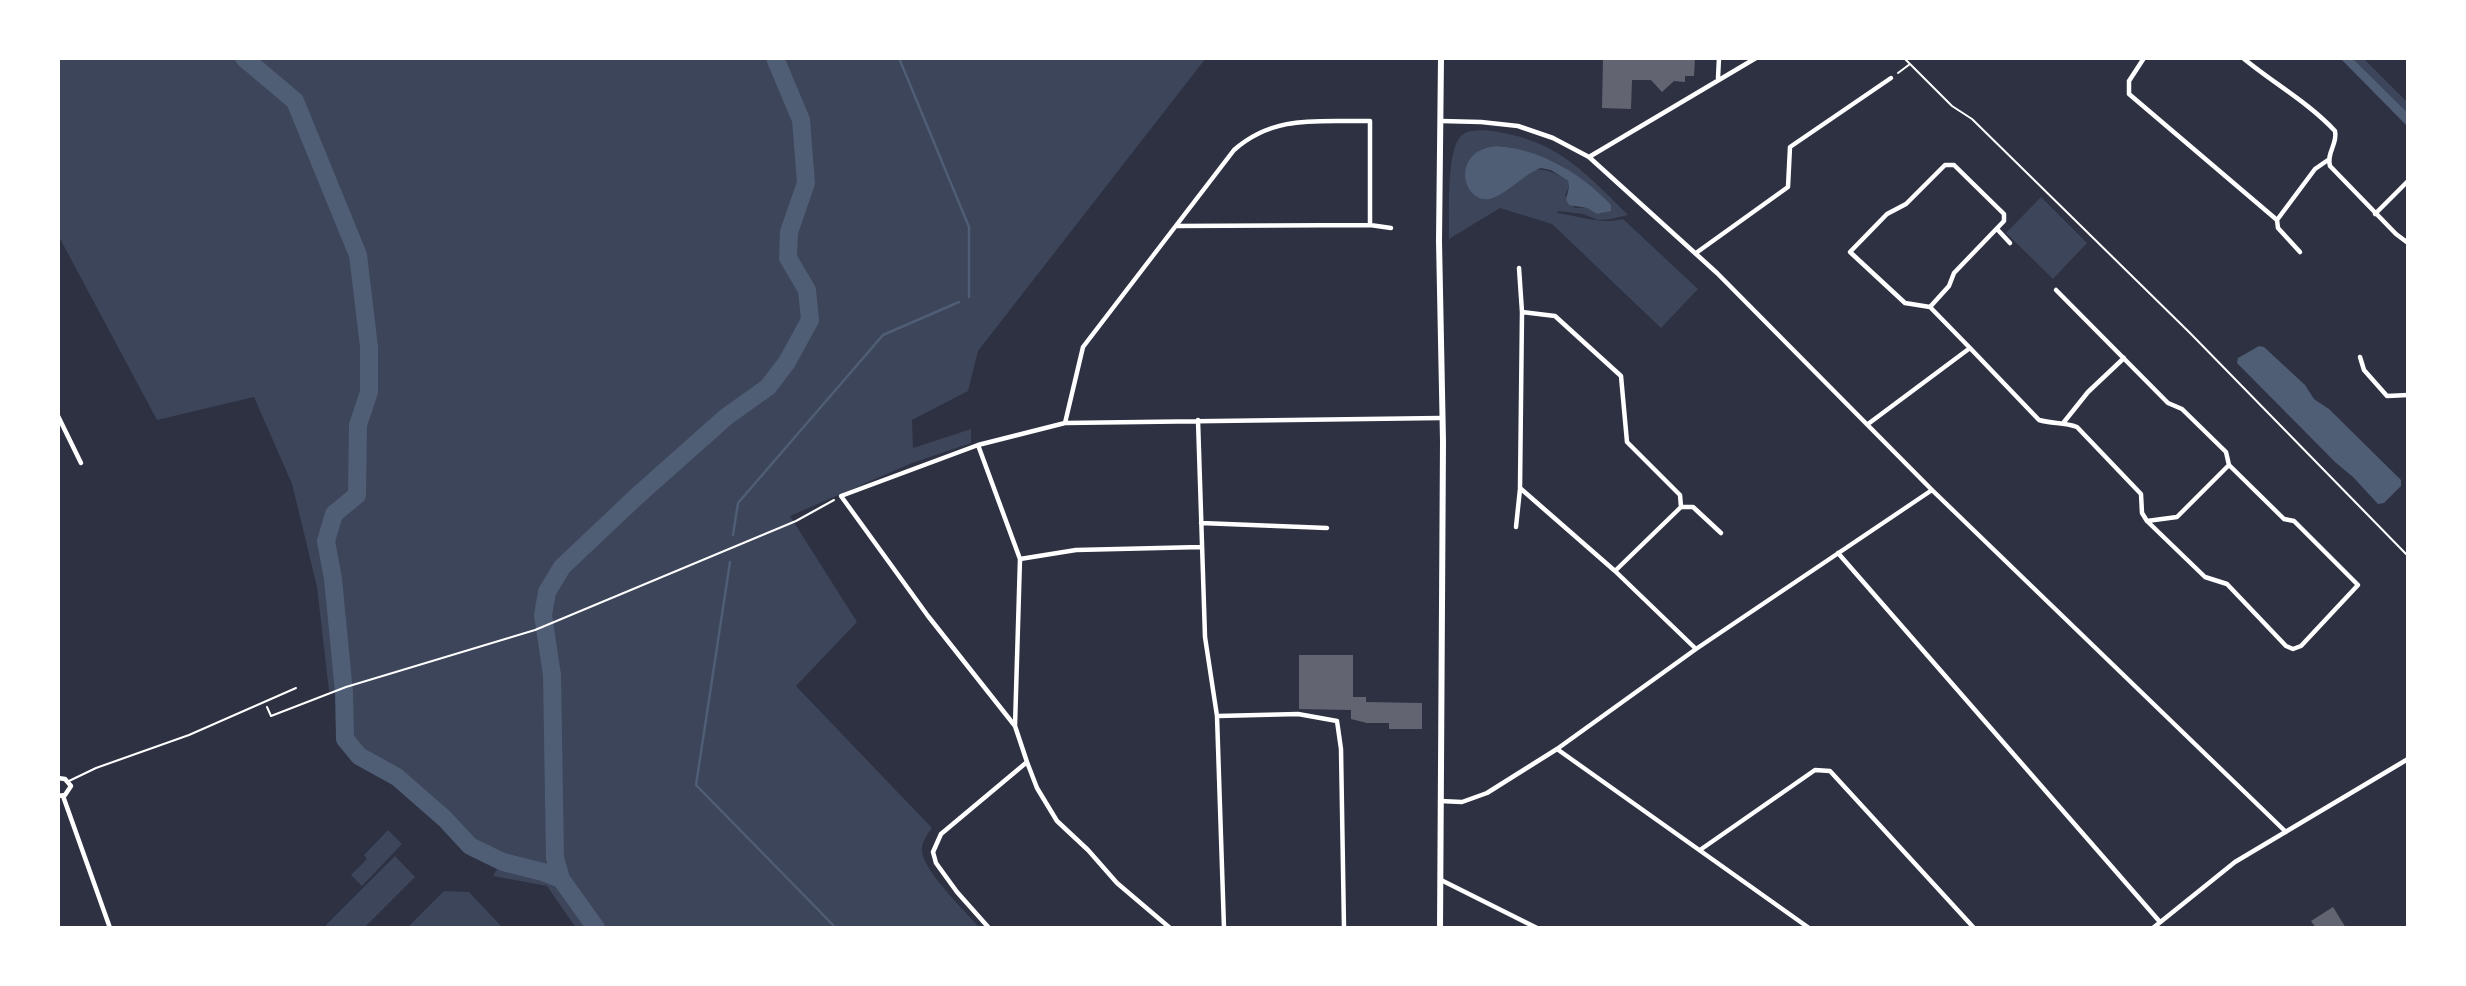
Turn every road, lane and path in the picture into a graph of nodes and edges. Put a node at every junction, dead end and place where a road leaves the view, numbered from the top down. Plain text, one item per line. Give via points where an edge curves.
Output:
1 (1441, 58) edge
2 (1719, 58) edge
3 (1756, 58) edge
4 (1904, 58) edge
5 (2144, 58) edge
6 (2243, 58) edge
7 (1910, 64) junction
8 (1891, 78) joint
9 (1718, 79) junction
10 (1441, 121) junction
11 (1589, 157) junction
12 (2328, 160) junction
13 (2408, 181) edge
14 (2375, 214) junction
15 (2277, 220) junction
16 (1370, 225) junction
17 (1176, 226) junction
18 (1391, 228) dead end
19 (1997, 229) junction
20 (2010, 243) dead end
21 (2408, 243) edge
22 (2300, 252) dead end
23 (1696, 253) junction
24 (1519, 268) dead end
25 (2056, 290) dead end
26 (1930, 307) junction
27 (1522, 312) junction
28 (1970, 348) junction
29 (2360, 357) dead end
30 (2124, 358) junction
31 (2408, 395) edge
32 (58, 416) edge
33 (1441, 418) junction
34 (1198, 420) junction
35 (2064, 422) junction
36 (1065, 423) junction
37 (1868, 424) junction
38 (978, 445) junction
39 (80, 463) dead end
40 (2229, 465) junction
41 (1520, 488) junction
42 (1932, 490) junction
43 (841, 496) junction
44 (1681, 507) junction
45 (2147, 521) junction
46 (1201, 523) junction
47 (1516, 527) dead end
48 (1327, 528) dead end
49 (1721, 534) dead end
50 (1201, 547) junction
51 (1838, 553) junction
52 (2408, 556) edge
53 (1020, 559) junction
54 (1615, 571) junction
55 (1696, 649) junction
56 (296, 688) dead end
57 (264, 702) junction
58 (1217, 716) junction
59 (1015, 726) junction
60 (1557, 748) junction
61 (2408, 759) edge
62 (1027, 762) junction
63 (58, 778) edge
64 (69, 781) junction
65 (60, 796) edge
66 (1440, 801) junction
67 (2286, 832) junction
68 (1700, 850) junction
69 (1441, 880) junction
70 (2160, 922) junction
71 (110, 928) edge
72 (989, 928) edge
73 (1170, 928) edge
74 (1224, 928) edge
75 (1344, 928) edge
76 (1440, 928) edge
77 (1537, 928) edge
78 (1809, 928) edge
79 (1974, 928) edge
80 (2154, 928) edge

1 - 10 main road
2 - 9 street
3 - 9 street
4 - 7 path
5 - 15 street via 2129,80 2130,94
6 - 12 street via 2335,131
7 - 8 path
7 - 52 path via 2190,333
8 - 23 street via 1790,147 1788,187
9 - 11 street
10 - 11 street via 1518,126
10 - 33 main road
11 - 23 street
12 - 14 street
12 - 15 street via 2315,169
13 - 14 street
14 - 21 street
15 - 22 street via 2278,228
16 - 17 street
16 - 17 street via 1370,121 1283,123 1248,138
16 - 18 street
17 - 36 street via 1083,347
19 - 20 street
19 - 26 street via 1954,273
19 - 26 street via 2004,214 1954,165 1945,165 1850,252 1905,303
23 - 37 street
24 - 27 street
25 - 30 street
26 - 28 street
27 - 41 street
27 - 44 street via 1556,316 1621,376 1627,442 1680,495
28 - 35 street via 2039,420
28 - 37 street
29 - 31 street via 2364,370 2387,396
30 - 35 street
30 - 40 street via 2226,452
32 - 39 street
33 - 34 street
33 - 66 main road
34 - 36 street
34 - 46 street
35 - 45 street via 2077,427 2141,494
36 - 38 street
37 - 42 street
38 - 43 street
38 - 53 street
40 - 45 street via 2176,517
40 - 45 street via 2358,585 2301,646 2286,646 2227,584 2205,577
41 - 47 street
41 - 54 street
42 - 51 street
42 - 67 street
43 - 57 path via 796,521 535,630 346,687 271,716
43 - 59 street
44 - 49 street via 1693,508
44 - 54 street
46 - 48 street
46 - 50 street
50 - 53 street via 1076,550
50 - 58 street via 1205,637
51 - 55 street
51 - 70 street
53 - 59 street
54 - 55 street
55 - 60 street
56 - 57 lane
57 - 64 lane
58 - 74 street
58 - 75 street via 1298,714 1338,721
59 - 62 street
60 - 66 street via 1487,793 1462,802
60 - 68 street
61 - 67 street
62 - 72 street via 942,834 933,852 957,892
62 - 73 street via 1057,821 1117,883
63 - 64 street
64 - 65 street via 70,789
65 - 71 street
66 - 69 main road
67 - 70 street via 2235,862
68 - 78 street
68 - 79 street via 1815,770 1830,771
69 - 76 main road
69 - 77 street
70 - 80 street

